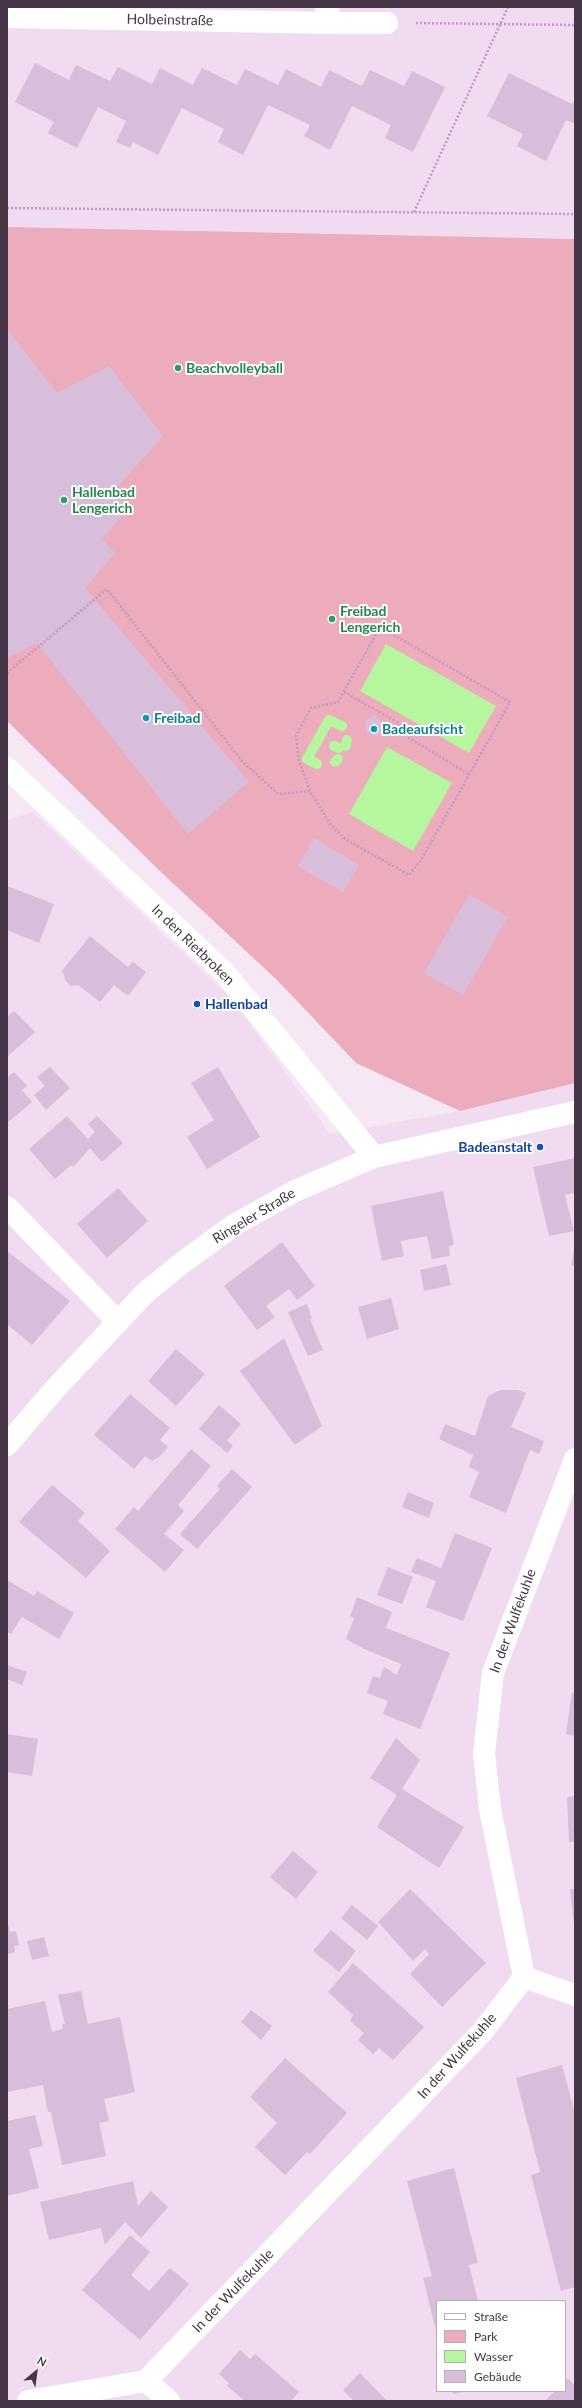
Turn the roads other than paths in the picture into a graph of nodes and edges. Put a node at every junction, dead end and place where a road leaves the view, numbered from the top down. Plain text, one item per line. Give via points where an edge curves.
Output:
1 (329, 15) edge
2 (7, 17) edge
3 (387, 23) road end
4 (7, 768) edge
5 (16, 790) edge
6 (575, 1112) edge
7 (374, 1158) junction
8 (7, 1207) edge
9 (117, 1321) junction
10 (7, 1445) edge
11 (575, 1459) edge
12 (524, 1977) junction
13 (575, 1995) edge
14 (146, 2381) junction
15 (28, 2401) edge
16 (169, 2401) edge

1 - 2 street, Holbeinstraße
1 - 3 street, Holbeinstraße
4 - 5 street, In den Rietbroken
5 - 7 street, In den Rietbroken via 224,972
6 - 7 street, Ringeler Straße
7 - 9 street, Ringeler Straße via 295,1191 234,1225 145,1293
8 - 9 street
9 - 10 street, Ringeler Straße
11 - 12 street, In der Wulfekuhle via 493,1673 484,1754 490,1809
12 - 13 street
12 - 14 street, In der Wulfekuhle via 483,2031
14 - 15 street
14 - 16 street

